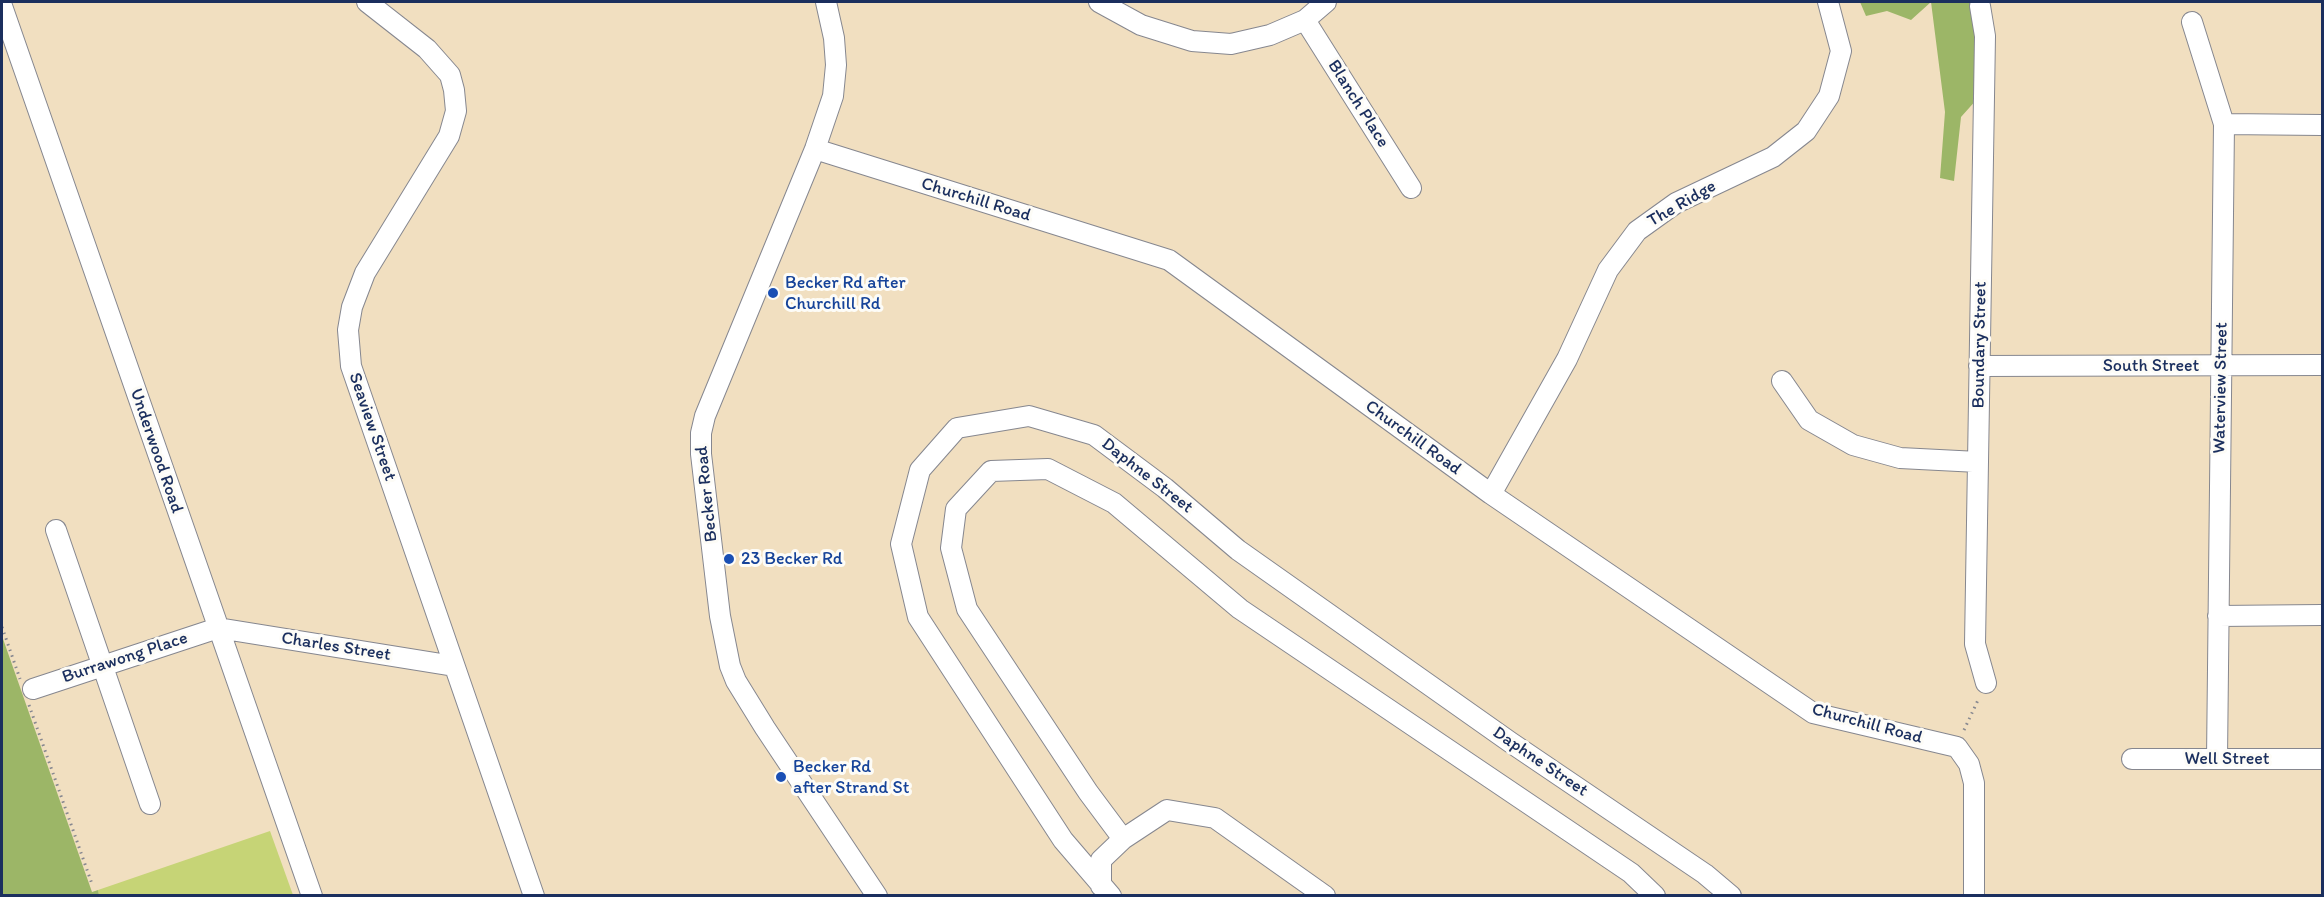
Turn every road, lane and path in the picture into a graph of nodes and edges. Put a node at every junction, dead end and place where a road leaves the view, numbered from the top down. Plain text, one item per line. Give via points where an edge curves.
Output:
1 (367, 2) edge
2 (826, 2) edge
3 (1099, 2) edge
4 (1326, 2) edge
5 (1828, 2) edge
6 (2, 6) edge
7 (1980, 6) dead end
8 (1305, 20) junction
9 (2192, 22) dead end
10 (2224, 124) junction
11 (2322, 125) edge
12 (815, 149) junction
13 (1411, 188) dead end
14 (2221, 365) junction
15 (2322, 365) edge
16 (1980, 366) junction
17 (1782, 381) dead end
18 (1978, 462) junction
19 (1491, 494) junction
20 (56, 530) dead end
21 (2322, 615) edge
22 (2218, 616) junction
23 (2, 627) edge
24 (218, 628) junction
25 (104, 665) junction
26 (454, 666) junction
27 (1986, 683) joint
28 (27, 690) junction
29 (1957, 747) junction
30 (2132, 759) dead end
31 (2217, 759) junction
32 (2322, 759) edge
33 (150, 804) dead end
34 (1123, 839) junction
35 (93, 884) dead end
36 (1106, 891) edge
37 (312, 896) edge
38 (534, 896) edge
39 (877, 896) edge
40 (1325, 896) edge
41 (1655, 896) edge
42 (1731, 896) edge
43 (1974, 896) edge

1 - 26 street, Seaview Street via 427,49 450,75 454,90 456,111 449,136 366,273 352,307 348,330 351,366
2 - 12 street, Becker Road via 836,65 833,96
3 - 8 street via 1141,25 1192,41 1231,44 1270,35
4 - 8 street
5 - 19 street, The Ridge via 1841,51 1829,96 1806,131 1773,157 1676,203 1637,231 1608,270 1567,359
6 - 24 street, Underwood Road
7 - 16 street, Boundary Street via 1985,36
8 - 13 street, Blanch Place
9 - 10 street, Waterview Street
10 - 11 street
10 - 14 street, Waterview Street
12 - 19 street, Churchill Road via 1169,260
12 - 39 street, Becker Road via 705,416 701,454 720,616 730,666 765,728
14 - 15 street, South Street
14 - 16 street, South Street
14 - 22 street, Waterview Street
16 - 18 street, Boundary Street
17 - 18 street via 1809,420 1853,445 1900,458
18 - 27 street, Boundary Street via 1975,644
19 - 29 street, Churchill Road via 1813,713
20 - 25 street
21 - 22 street
22 - 31 street, Waterview Street
23 - 28 path
24 - 25 street, Burrawong Place
24 - 26 street, Charles Street
24 - 37 street, Underwood Road
25 - 28 street, Burrawong Place
25 - 33 street
26 - 38 street, Seaview Street
27 - 29 path
28 - 35 path
29 - 43 street via 1969,764 1974,783
30 - 31 street, Well Street
31 - 32 street, Well Street
34 - 36 street via 1101,860
34 - 40 street via 1167,810 1215,818
34 - 41 street via 967,609 951,548 956,508 990,471 1048,469 1114,503 1240,609 1621,866
36 - 42 street, Daphne Street via 1063,840 918,617 901,544 920,470 957,428 1029,416 1094,435 1238,550 1705,874

